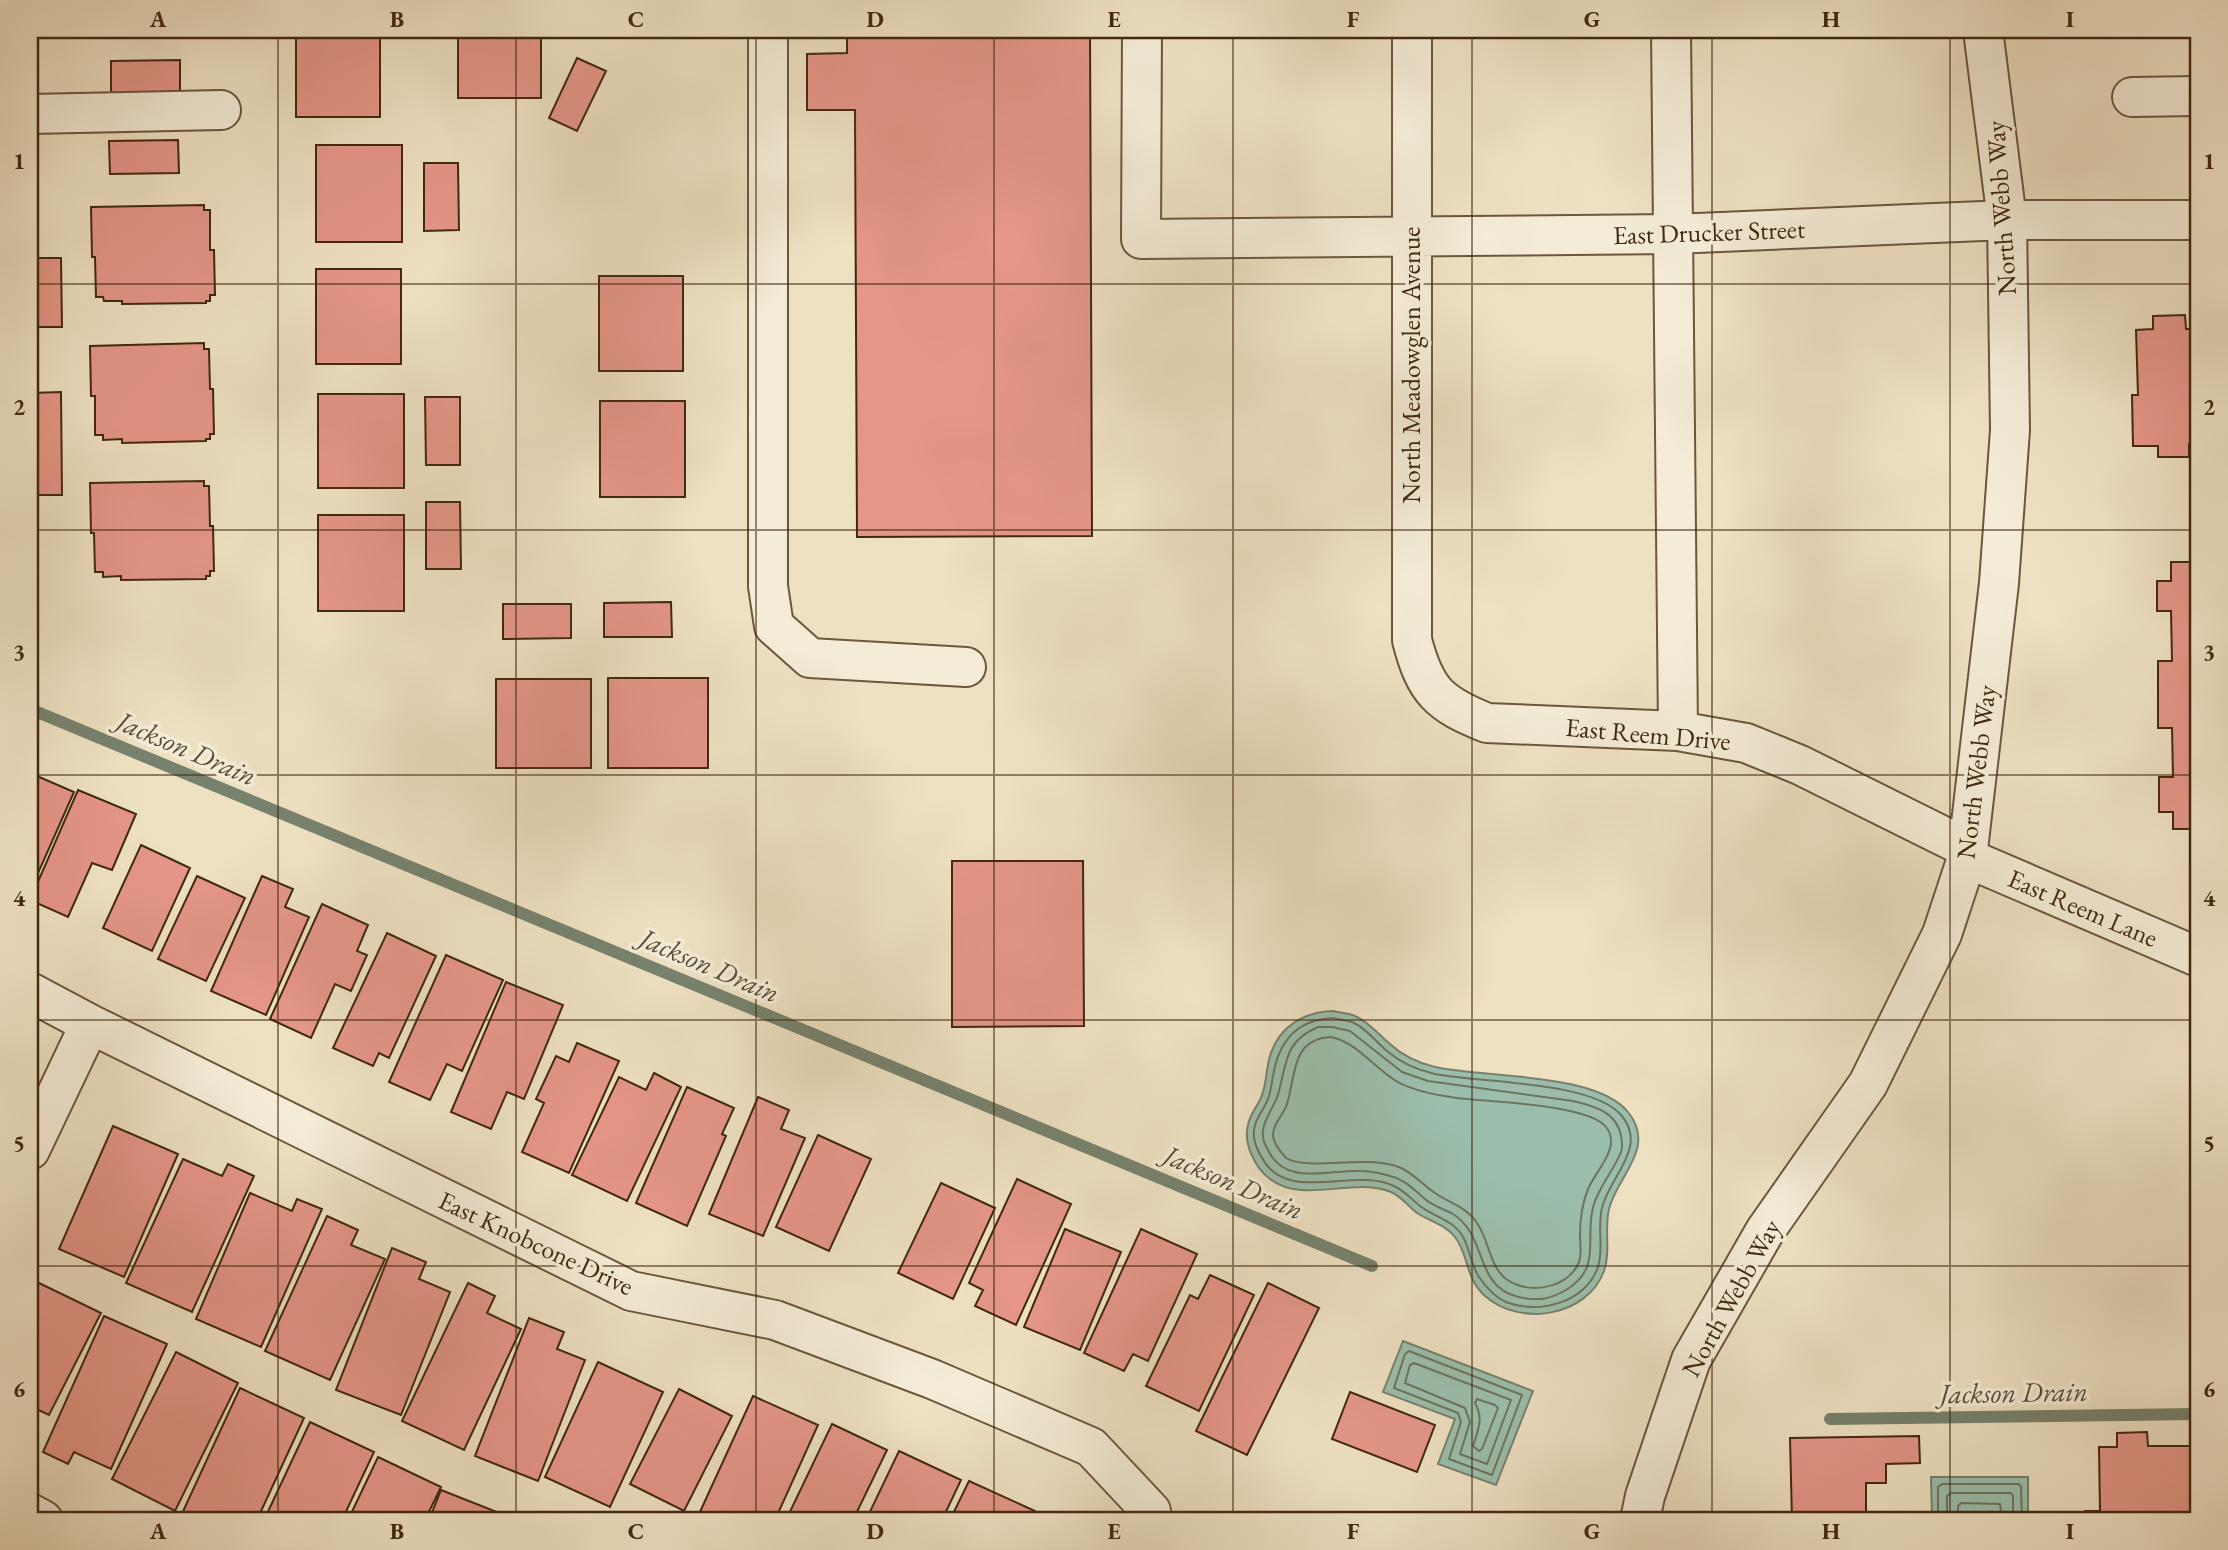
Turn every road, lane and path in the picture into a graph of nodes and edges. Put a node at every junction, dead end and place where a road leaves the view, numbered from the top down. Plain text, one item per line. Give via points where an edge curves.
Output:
1 (768, 30) edge
2 (1142, 30) edge
3 (1412, 30) edge
4 (1671, 30) edge
5 (1983, 30) edge
6 (2198, 96) edge
7 (2132, 97) dead end
8 (221, 110) dead end
9 (30, 114) edge
10 (2007, 220) junction
11 (2198, 220) edge
12 (1672, 234) junction
13 (1410, 237) junction
14 (966, 667) dead end
15 (1436, 695) joint
16 (1678, 731) junction
17 (1968, 854) junction
18 (2198, 957) edge
19 (30, 992) edge
20 (90, 1024) junction
21 (30, 1150) edge
22 (30, 1513) edge
23 (43, 1520) edge
24 (1152, 1520) edge
25 (1640, 1520) edge

1 - 14 street via 768,586 774,626 810,658
2 - 13 street, East Drucker Street via 1141,239
3 - 13 street, North Meadowglen Avenue
4 - 12 street
5 - 10 street, North Webb Way
6 - 7 street
8 - 9 street
10 - 11 street, East Drucker Street
10 - 12 street, East Drucker Street
10 - 17 street, North Webb Way via 2010,429 1999,583
12 - 13 street, East Drucker Street
12 - 16 street
13 - 15 street, North Meadowglen Avenue via 1412,640 1419,670
15 - 16 street, East Reem Drive via 1488,723
16 - 17 street, East Reem Drive via 1746,743 1800,765
17 - 18 street, East Reem Lane
17 - 25 street, North Webb Way via 1942,934 1868,1084 1765,1231 1691,1360
19 - 20 street, East Knobcone Drive
20 - 21 street
20 - 24 street, East Knobcone Drive via 631,1291 775,1320 932,1379 1091,1447 1151,1511
22 - 23 street

